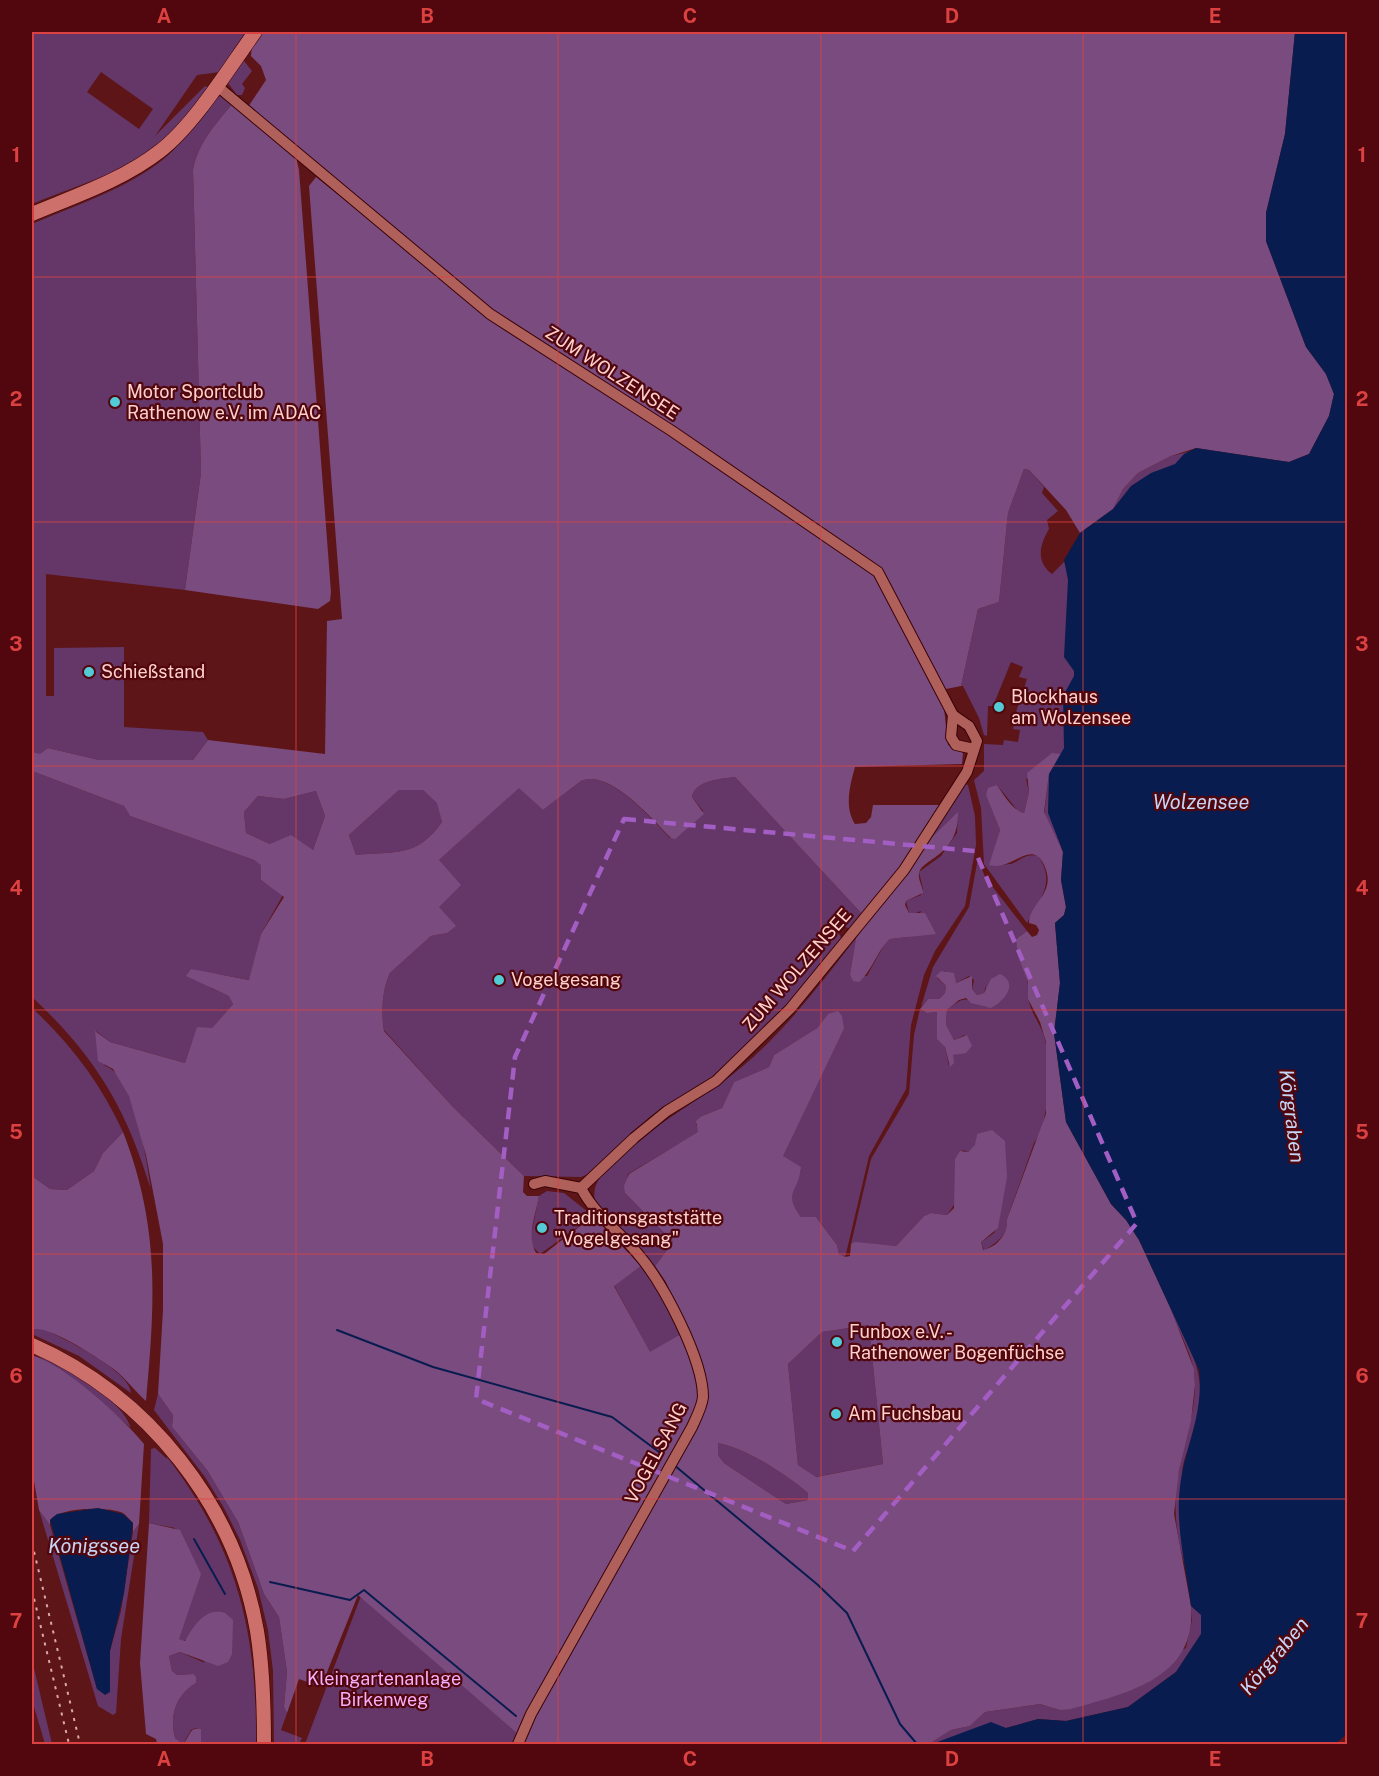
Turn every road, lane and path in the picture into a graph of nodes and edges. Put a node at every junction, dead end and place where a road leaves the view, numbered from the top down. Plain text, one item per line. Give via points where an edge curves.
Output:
1 (255, 32) edge
2 (216, 85) junction
3 (32, 214) edge
4 (953, 715) junction
5 (974, 749) junction
6 (534, 1184) dead end
7 (581, 1188) junction
8 (33, 1345) edge
9 (520, 1743) edge
10 (264, 1744) edge

1 - 2 main road
2 - 3 main road via 179,133 145,162
2 - 4 street, ZUM WOLZENSEE via 490,314 672,430 878,572
4 - 5 street, ZUM WOLZENSEE via 969,726 977,741
4 - 5 street, ZUM WOLZENSEE via 951,737 956,745
5 - 7 street, ZUM WOLZENSEE via 967,772 904,870 790,1009 716,1081 667,1111
6 - 7 street via 545,1180
7 - 9 street, VOGELSANG via 590,1205 638,1254 662,1287 691,1351 703,1397 692,1427 531,1714
8 - 10 main road via 90,1377 132,1409 167,1444 210,1504 244,1580 260,1649

